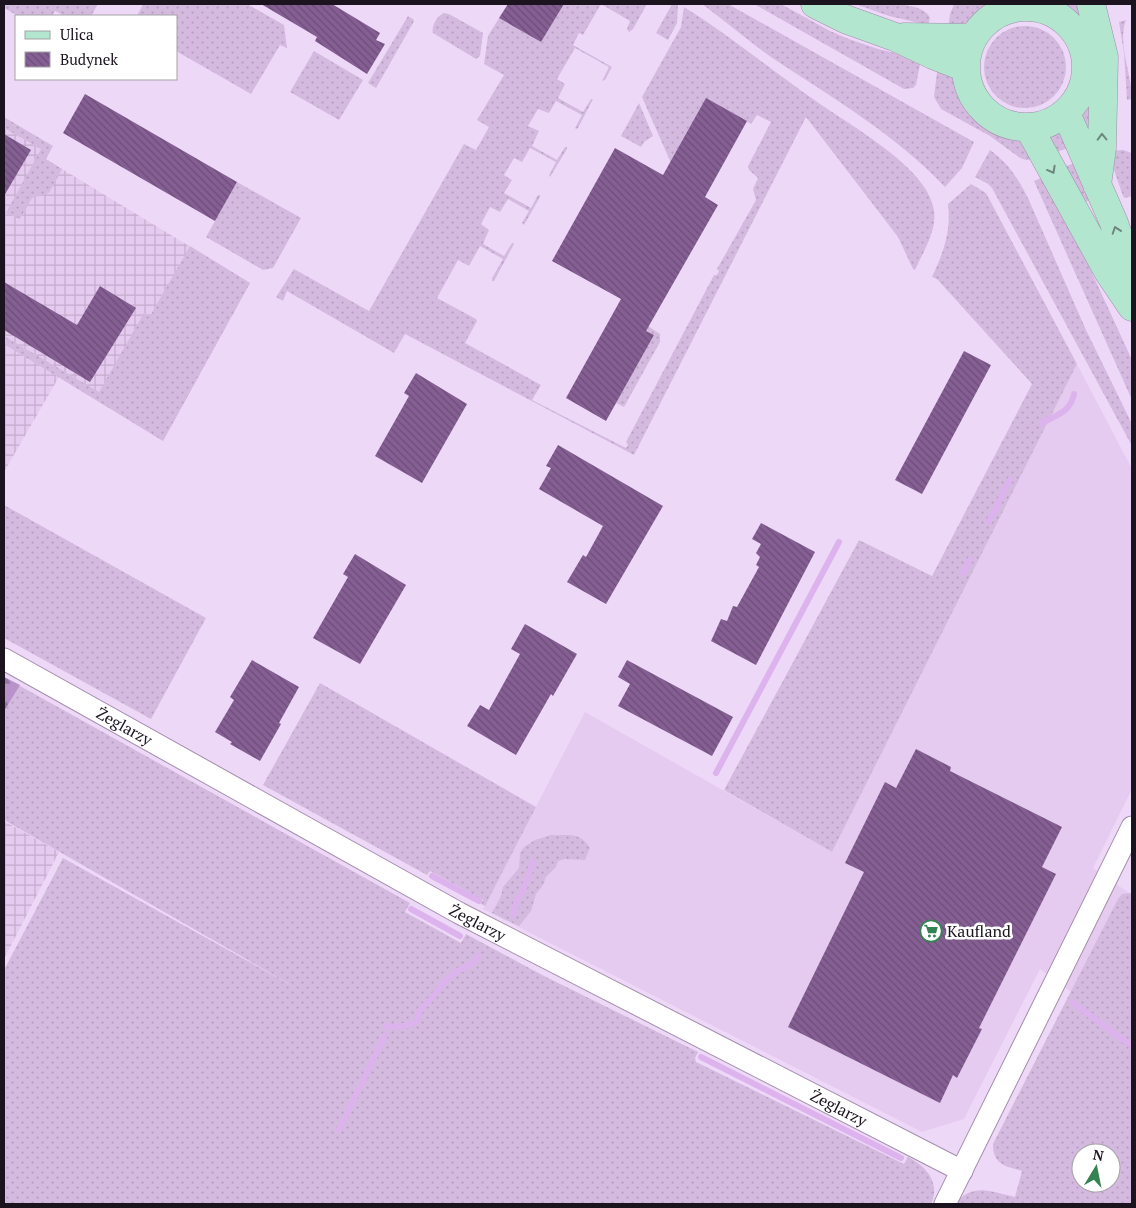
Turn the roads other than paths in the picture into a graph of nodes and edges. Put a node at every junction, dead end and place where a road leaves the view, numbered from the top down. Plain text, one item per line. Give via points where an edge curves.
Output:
1 (815, 4) edge
2 (1091, 4) edge
3 (1017, 6) edge
4 (1056, 9) edge
5 (895, 37) junction
6 (973, 38) junction
7 (966, 68) junction
8 (1066, 113) junction
9 (1029, 128) junction
10 (1097, 185) junction
11 (1132, 276) edge
12 (1132, 308) edge
13 (4, 659) edge
14 (1132, 827) edge
15 (962, 1171) junction
16 (945, 1204) edge

1 - 5 main road
10 -> 2 main road via 1102,148 1104,57
3 - 4 main road
3 - 6 main road via 991,18
4 - 8 main road via 1079,37 1087,69 1077,100
5 - 6 main road
5 - 7 main road
6 - 7 main road
7 - 9 main road via 971,91 984,111 1005,124
8 - 9 main road via 1042,126
8 - 10 main road
9 -> 12 main road via 1109,273
11 -> 10 main road
13 - 15 street, Żeglarzy via 459,914
14 - 15 street
15 - 16 street

